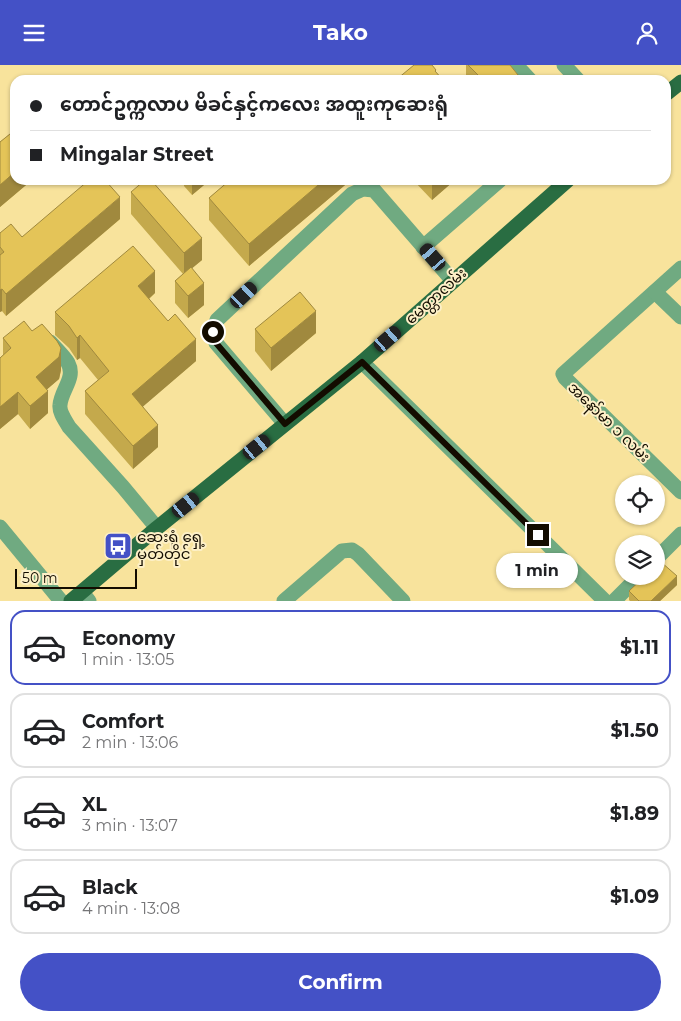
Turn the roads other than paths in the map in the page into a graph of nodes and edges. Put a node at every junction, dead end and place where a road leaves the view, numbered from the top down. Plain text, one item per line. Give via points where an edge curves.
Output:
1 (516, 65) edge
2 (564, 65) edge
3 (525, 75) edge
4 (573, 75) edge
5 (681, 82) edge
6 (671, 91) edge
7 (494, 185) edge
8 (562, 185) edge
9 (424, 247) junction
10 (681, 268) edge
11 (453, 281) junction
12 (656, 292) junction
13 (681, 317) edge
14 (50, 342) edge
15 (362, 362) junction
16 (285, 424) junction
17 (681, 492) edge
18 (0, 527) edge
19 (157, 529) junction
20 (681, 534) edge
21 (665, 550) edge
22 (630, 585) edge
23 (81, 598) edge
24 (61, 601) edge
25 (284, 601) edge
26 (403, 601) edge
27 (605, 601) edge
28 (614, 601) edge

1 - 3 street
2 - 4 street
5 - 6 main road
7 - 9 street
8 - 11 main road, မေတ္တာလမ်း
9 - 11 street
9 - 16 street via 374,190 363,189 352,194 217,320 213,332 216,343
10 - 12 street
11 - 15 main road, မေတ္တာလမ်း
12 - 13 street
12 - 17 street, အနော်မာ ၁ လမ်း via 563,374 564,379
14 - 19 street via 69,365 71,374 60,405 62,415
15 - 16 main road, မေတ္တာလမ်း
15 - 27 street
16 - 19 main road, မေတ္တာလမ်း
18 - 24 street
19 - 23 main road, မေတ္တာလမ်း
20 - 21 street
22 - 28 street
25 - 26 street via 342,551 352,549

